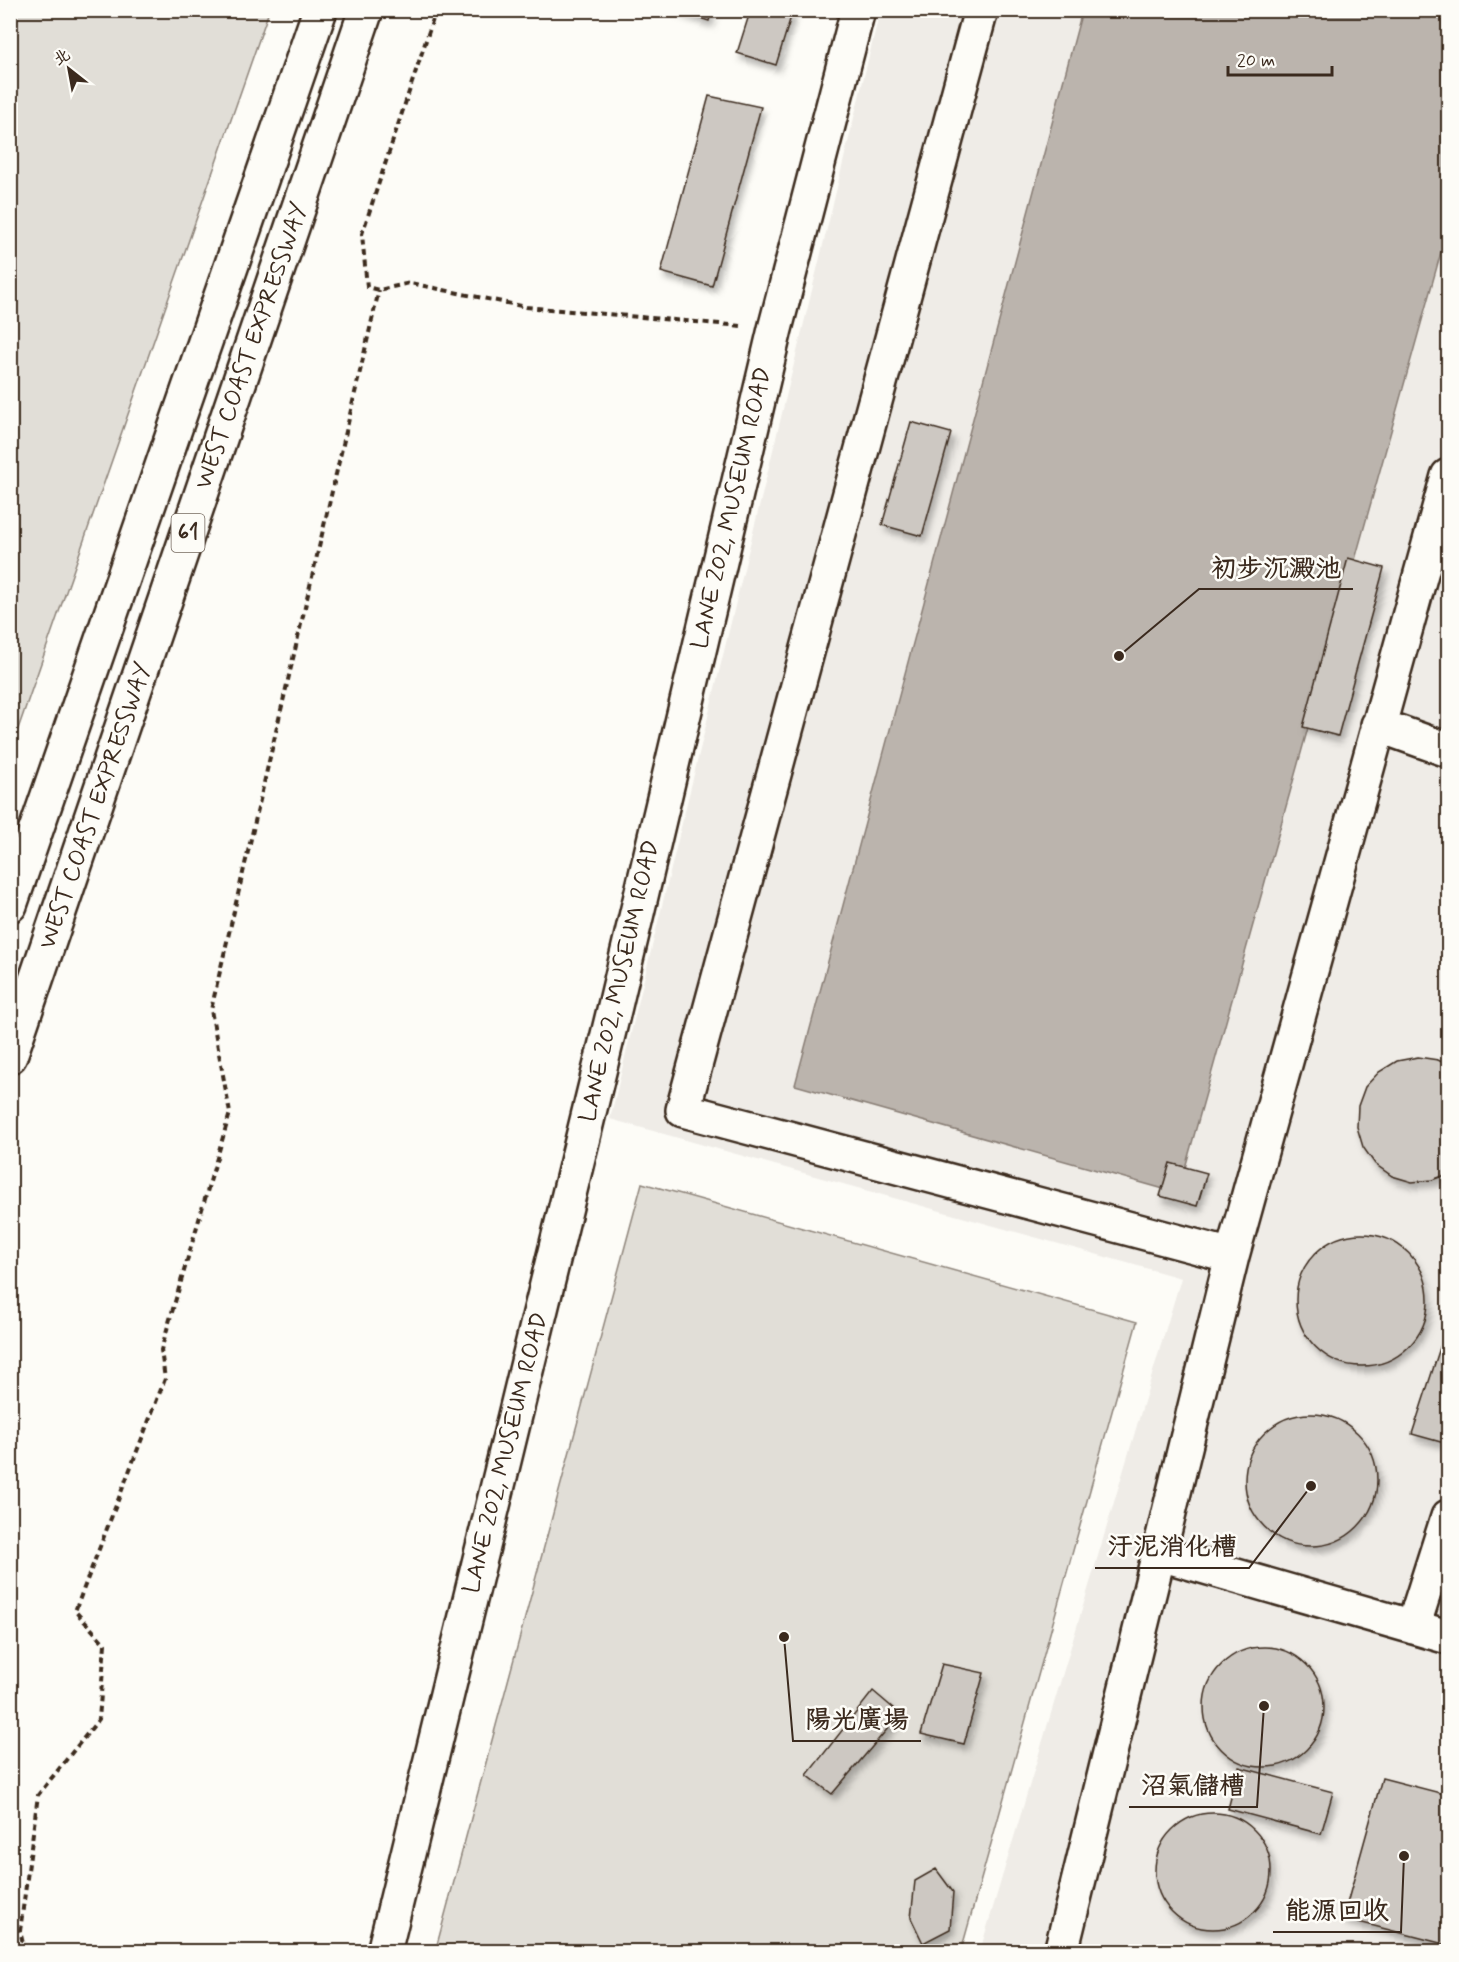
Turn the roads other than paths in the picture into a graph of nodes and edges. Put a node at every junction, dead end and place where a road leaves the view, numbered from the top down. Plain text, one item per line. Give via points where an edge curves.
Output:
1 (320, 10) edge
2 (366, 10) edge
3 (858, 10) edge
4 (981, 10) edge
5 (1449, 476) edge
6 (1378, 725) junction
7 (1449, 750) edge
8 (10, 905) edge
9 (10, 1056) edge
10 (1232, 1256) junction
11 (1449, 1517) edge
12 (1160, 1554) junction
13 (1413, 1627) junction
14 (1449, 1637) edge
15 (384, 1952) edge
16 (1060, 1952) edge

1 - 8 main road, WEST COAST EXPRESSWAY / 61
2 - 9 main road, WEST COAST EXPRESSWAY / 61
3 - 15 main road, LANE 202, MUSEUM ROAD via 775,329 618,994
4 - 10 main road via 683,1110
5 - 6 main road
6 - 7 main road
6 - 10 main road
10 - 12 main road
11 - 13 main road
12 - 13 main road
12 - 16 main road
13 - 14 main road

